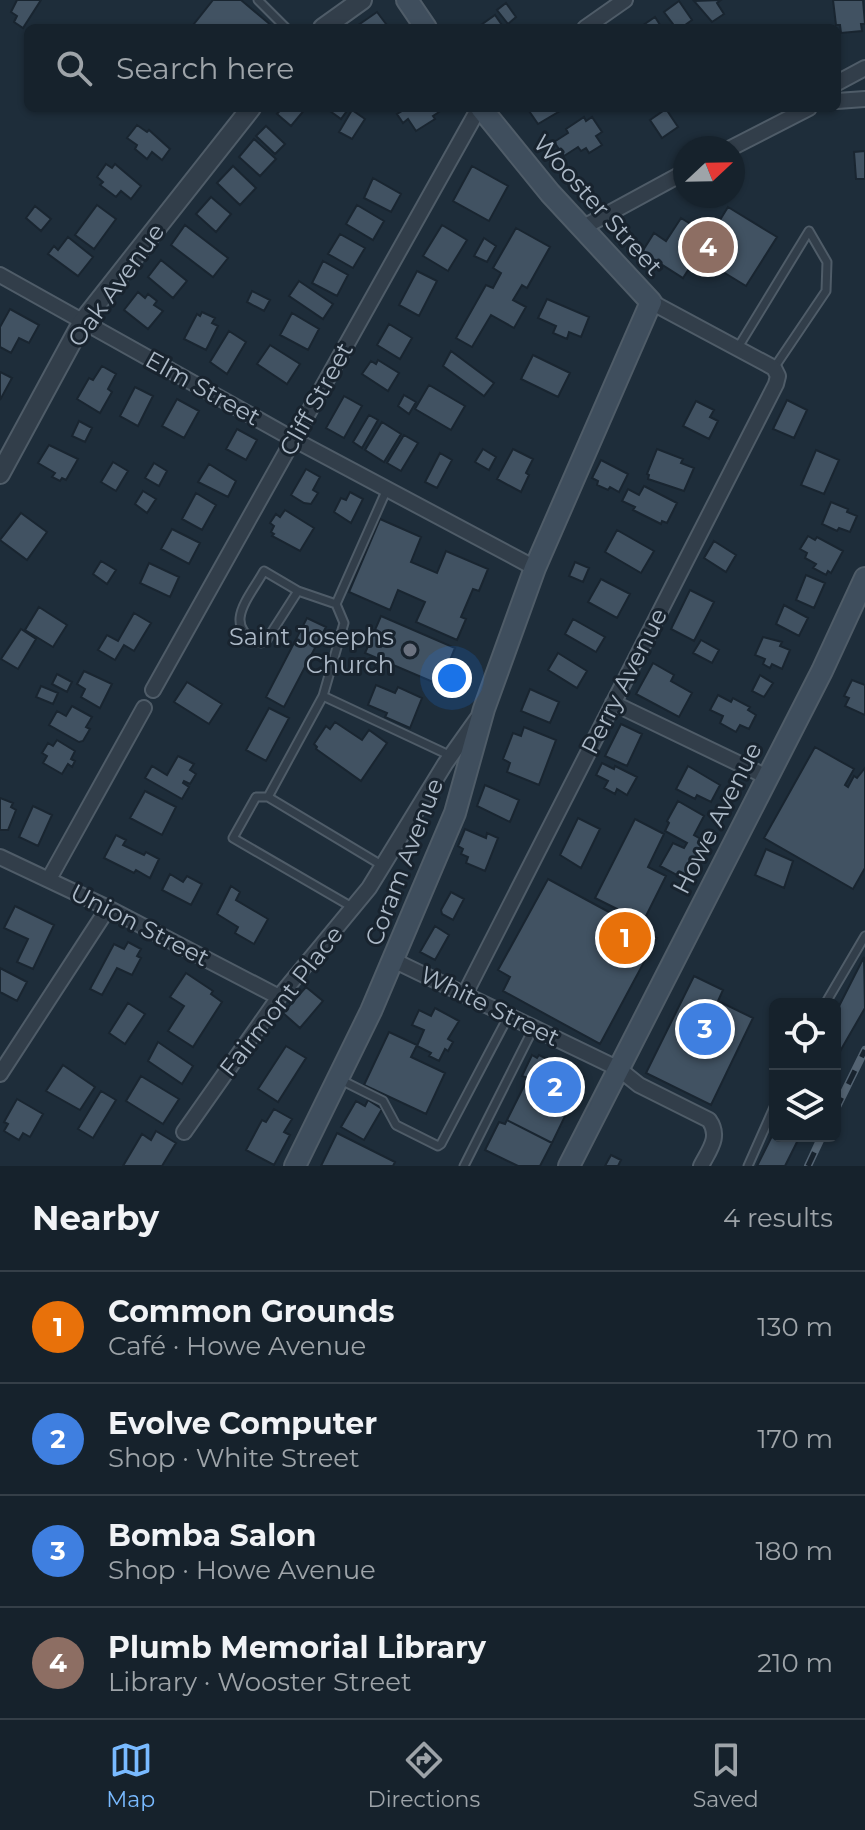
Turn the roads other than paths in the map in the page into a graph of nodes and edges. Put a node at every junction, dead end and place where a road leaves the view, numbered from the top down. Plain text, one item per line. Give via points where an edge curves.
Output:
1 (258, 0) edge
2 (362, 0) edge
3 (407, 0) edge
4 (625, 0) edge
5 (282, 24) edge
6 (329, 24) edge
7 (423, 24) edge
8 (591, 24) edge
9 (865, 68) edge
10 (841, 81) edge
11 (865, 99) edge
12 (841, 101) edge
13 (248, 112) edge
14 (478, 112) edge
15 (483, 112) edge
16 (801, 112) edge
17 (745, 141) edge
18 (673, 179) edge
19 (582, 228) junction
20 (0, 275) edge
21 (651, 302) junction
22 (83, 321) junction
23 (737, 349) junction
24 (774, 368) junction
25 (293, 439) junction
26 (0, 474) edge
27 (387, 489) junction
28 (535, 568) junction
29 (865, 578) edge
30 (298, 591) junction
31 (336, 604) junction
32 (153, 690) dead end
33 (323, 696) junction
34 (613, 703) junction
35 (144, 708) dead end
36 (484, 709) junction
37 (451, 756) junction
38 (767, 777) junction
39 (268, 797) junction
40 (0, 857) edge
41 (383, 866) junction
42 (49, 879) junction
43 (108, 908) junction
44 (353, 908) junction
45 (865, 936) edge
46 (393, 960) junction
47 (465, 994) junction
48 (279, 997) junction
49 (829, 998) edge
50 (509, 1015) junction
51 (534, 1028) junction
52 (619, 1069) junction
53 (0, 1074) edge
54 (339, 1079) junction
55 (769, 1119) edge
56 (184, 1132) dead end
57 (295, 1166) edge
58 (464, 1166) edge
59 (569, 1166) edge
60 (701, 1166) edge
61 (748, 1166) edge

1 - 5 lane
2 - 6 street
3 - 7 main road
4 - 8 street
9 - 10 street
11 - 12 street
13 - 22 street, Oak Avenue
14 - 25 street, Cliff Street
15 - 19 main road, Wooster Street
16 - 17 street
18 - 19 street
19 - 21 main road, Wooster Street
20 - 22 street, Elm Street
21 - 23 street, Wooster Street
21 - 28 main road, Coram Avenue
22 - 25 street, Elm Street
22 - 26 street, Oak Avenue
23 - 24 street, Wooster Street
23 - 24 lane via 809,231 827,262 826,291
24 - 34 street, Perry Avenue via 776,384
25 - 27 street, Elm Street
25 - 32 street, Cliff Street
27 - 28 street, Elm Street
27 - 31 lane
28 - 36 main road, Coram Avenue
29 - 38 main road, Howe Avenue
30 - 30 lane via 264,571 239,618 241,629 255,641 266,641
30 - 31 lane
31 - 33 lane via 344,623
33 - 37 lane
33 - 39 lane
34 - 38 street
34 - 47 street, Perry Avenue
35 - 42 street
36 - 37 street, Fairmont Place
36 - 46 main road, Coram Avenue via 455,813
37 - 41 street, Fairmont Place
38 - 52 main road, Howe Avenue
39 - 41 lane
39 - 44 lane via 256,797 233,838
40 - 42 street, Union Street
41 - 44 street, Fairmont Place
42 - 43 street, Union Street
43 - 48 street, Union Street
43 - 53 street
44 - 48 street, Fairmont Place
45 - 49 lane
46 - 47 street, White Street
46 - 54 main road, Coram Avenue
47 - 50 street, White Street
48 - 56 street, Fairmont Place
50 - 51 street, White Street
50 - 54 lane via 438,1146 396,1125 383,1101
51 - 52 street, White Street
51 - 58 lane
52 - 59 main road, Howe Avenue
52 - 60 street, White Street via 639,1085 709,1120 714,1141
54 - 57 main road, Coram Avenue
55 - 61 lane

